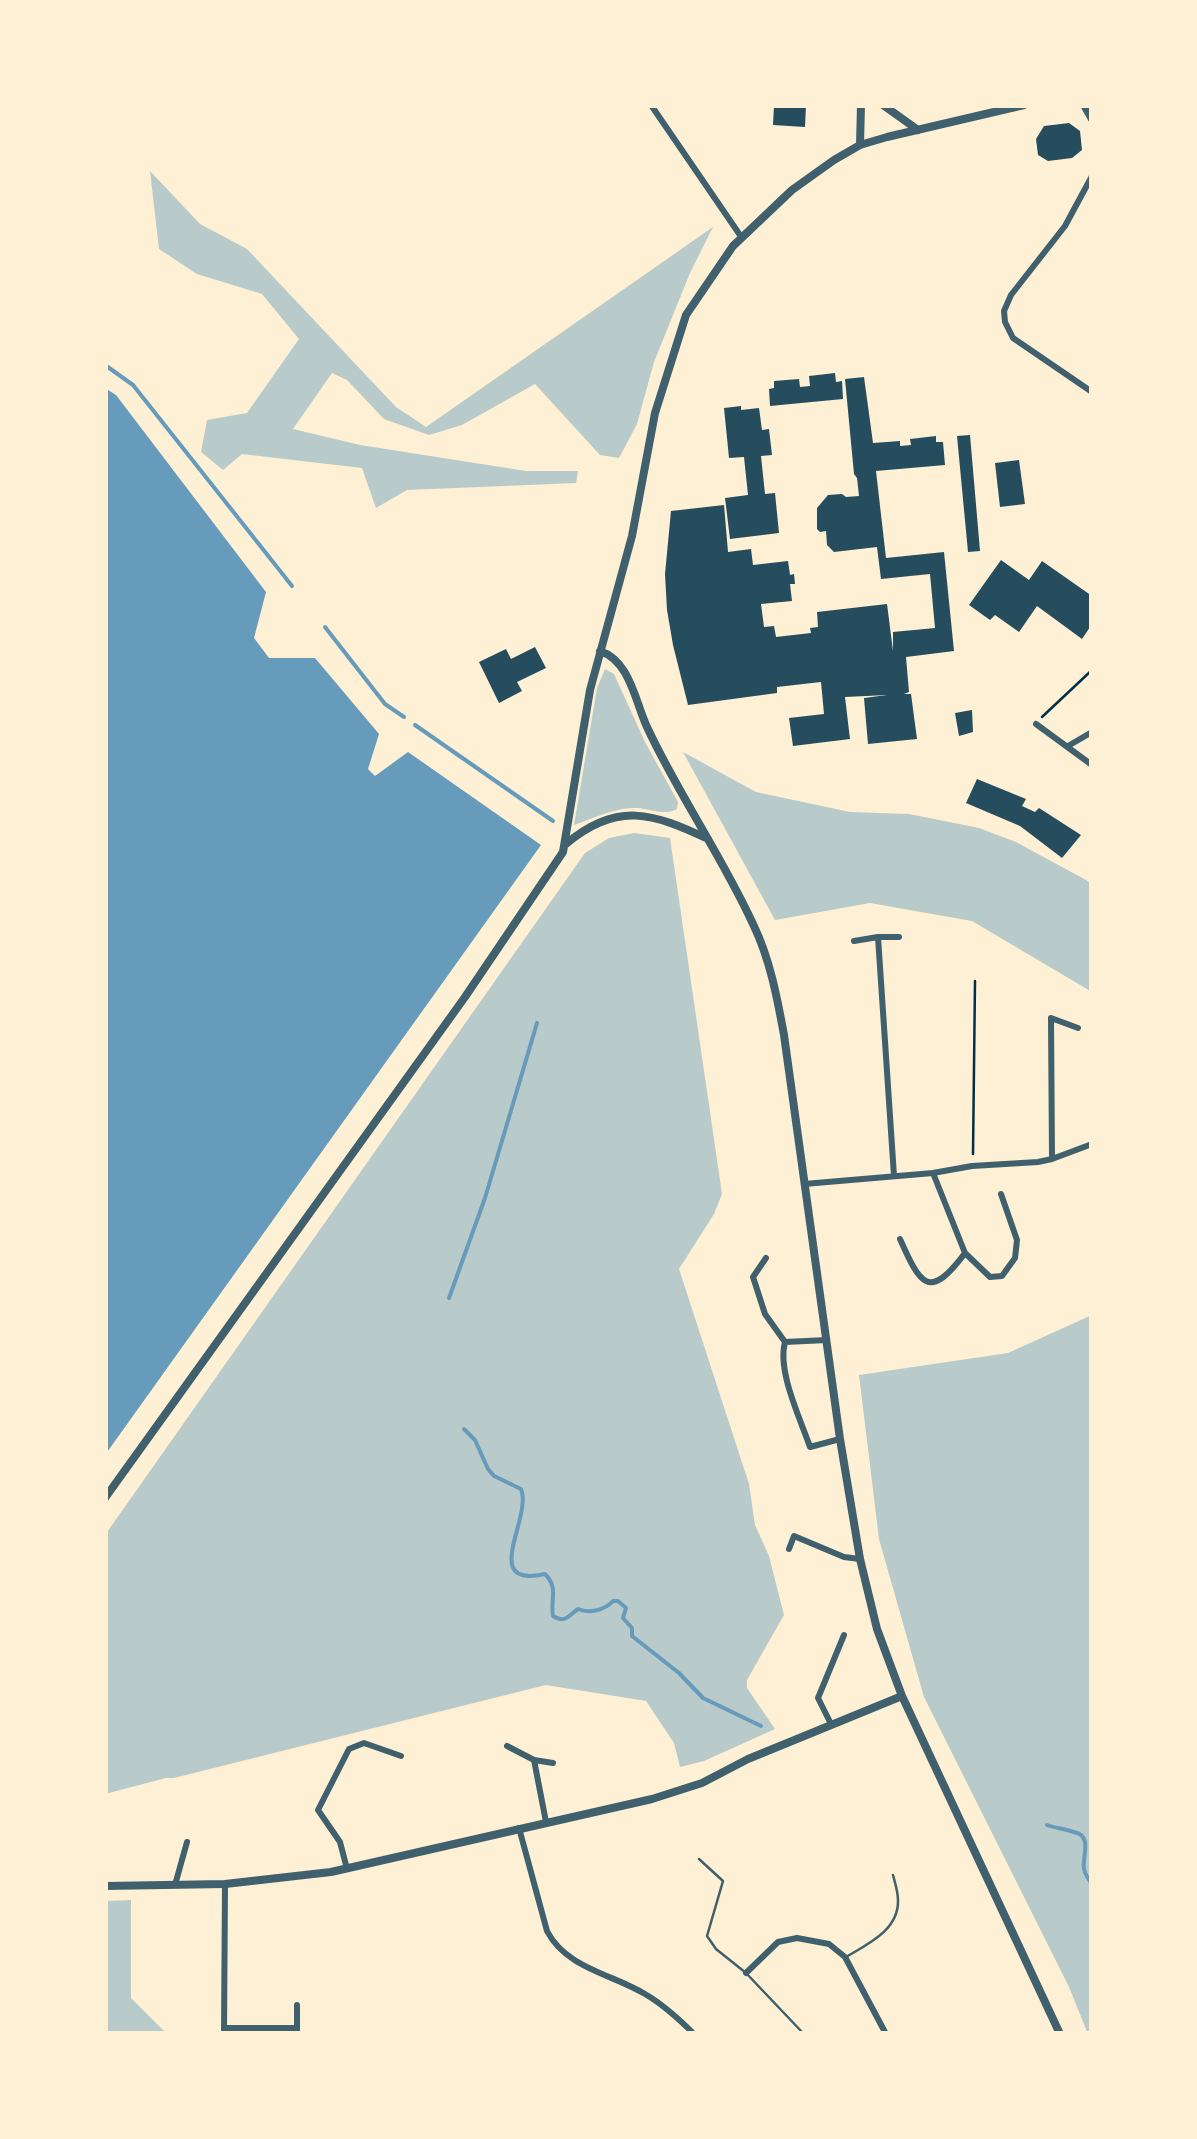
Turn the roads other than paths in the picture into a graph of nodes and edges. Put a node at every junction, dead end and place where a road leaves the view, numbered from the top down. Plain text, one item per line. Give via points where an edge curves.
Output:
1 (651, 105) edge
2 (861, 105) edge
3 (883, 105) edge
4 (1024, 105) edge
5 (1084, 105) edge
6 (1092, 119) edge
7 (918, 130) junction
8 (860, 145) junction
9 (1092, 176) edge
10 (742, 238) junction
11 (1092, 392) edge
12 (600, 651) junction
13 (1036, 724) road end
14 (1092, 732) edge
15 (1068, 746) junction
16 (1092, 765) edge
17 (708, 840) junction
18 (566, 844) junction
19 (878, 937) junction
20 (899, 937) dead end
21 (854, 941) dead end
22 (1078, 1028) dead end
23 (1092, 1144) edge
24 (1052, 1159) junction
25 (934, 1173) junction
26 (894, 1176) junction
27 (804, 1184) junction
28 (1000, 1194) dead end
29 (900, 1239) dead end
30 (965, 1253) junction
31 (766, 1258) dead end
32 (827, 1340) junction
33 (784, 1342) junction
34 (840, 1439) junction
35 (105, 1498) edge
36 (789, 1549) dead end
37 (860, 1559) junction
38 (844, 1635) dead end
39 (902, 1696) junction
40 (831, 1724) junction
41 (507, 1746) dead end
42 (401, 1756) dead end
43 (534, 1760) junction
44 (553, 1763) dead end
45 (546, 1822) junction
46 (519, 1828) junction
47 (186, 1842) dead end
48 (700, 1859) dead end
49 (347, 1869) junction
50 (894, 1875) dead end
51 (225, 1884) junction
52 (175, 1885) junction
53 (105, 1886) edge
54 (844, 1957) junction
55 (746, 1973) junction
56 (297, 2005) dead end
57 (224, 2031) edge
58 (297, 2031) edge
59 (802, 2032) edge
60 (694, 2034) edge
61 (886, 2034) edge
62 (1060, 2034) edge

1 - 10 street
2 - 8 street
3 - 7 street
4 - 7 street
5 - 6 street
7 - 8 street
8 - 10 street via 792,190
9 - 11 street via 1004,311 1013,338
10 - 12 street via 678,334
12 - 17 street via 625,673
12 - 18 street
13 - 15 street
14 - 15 street
15 - 16 street
17 - 18 street via 674,823 632,814 592,826
17 - 27 street via 754,925 776,989
18 - 35 street via 466,997
19 - 20 street
19 - 21 street
19 - 26 street
22 - 24 street via 1051,1018
23 - 24 street
24 - 25 street
25 - 26 street
25 - 30 street
26 - 27 street
27 - 32 street
28 - 30 street via 1018,1240 1016,1258 1002,1276 990,1277
29 - 30 street via 924,1281 949,1275
31 - 33 street via 753,1277 765,1314
32 - 33 street
32 - 34 street
33 - 34 street via 787,1378 810,1447
34 - 37 street
36 - 37 street via 794,1536
37 - 39 street
38 - 40 street via 818,1698
39 - 40 street
39 - 62 street
40 - 45 street via 702,1783
41 - 43 street
42 - 49 street via 364,1743 349,1748 318,1810 340,1842
43 - 44 street
43 - 45 street
45 - 46 street
46 - 49 street
46 - 60 street via 554,1944 577,1963 668,2008
47 - 52 street
48 - 55 lane via 723,1881 707,1936
49 - 51 street
50 - 54 lane via 896,1916 872,1942
51 - 52 street
51 - 57 street
52 - 53 street
54 - 55 street via 829,1944 797,1938 778,1942
54 - 61 street
55 - 59 lane
56 - 58 street
57 - 58 street

